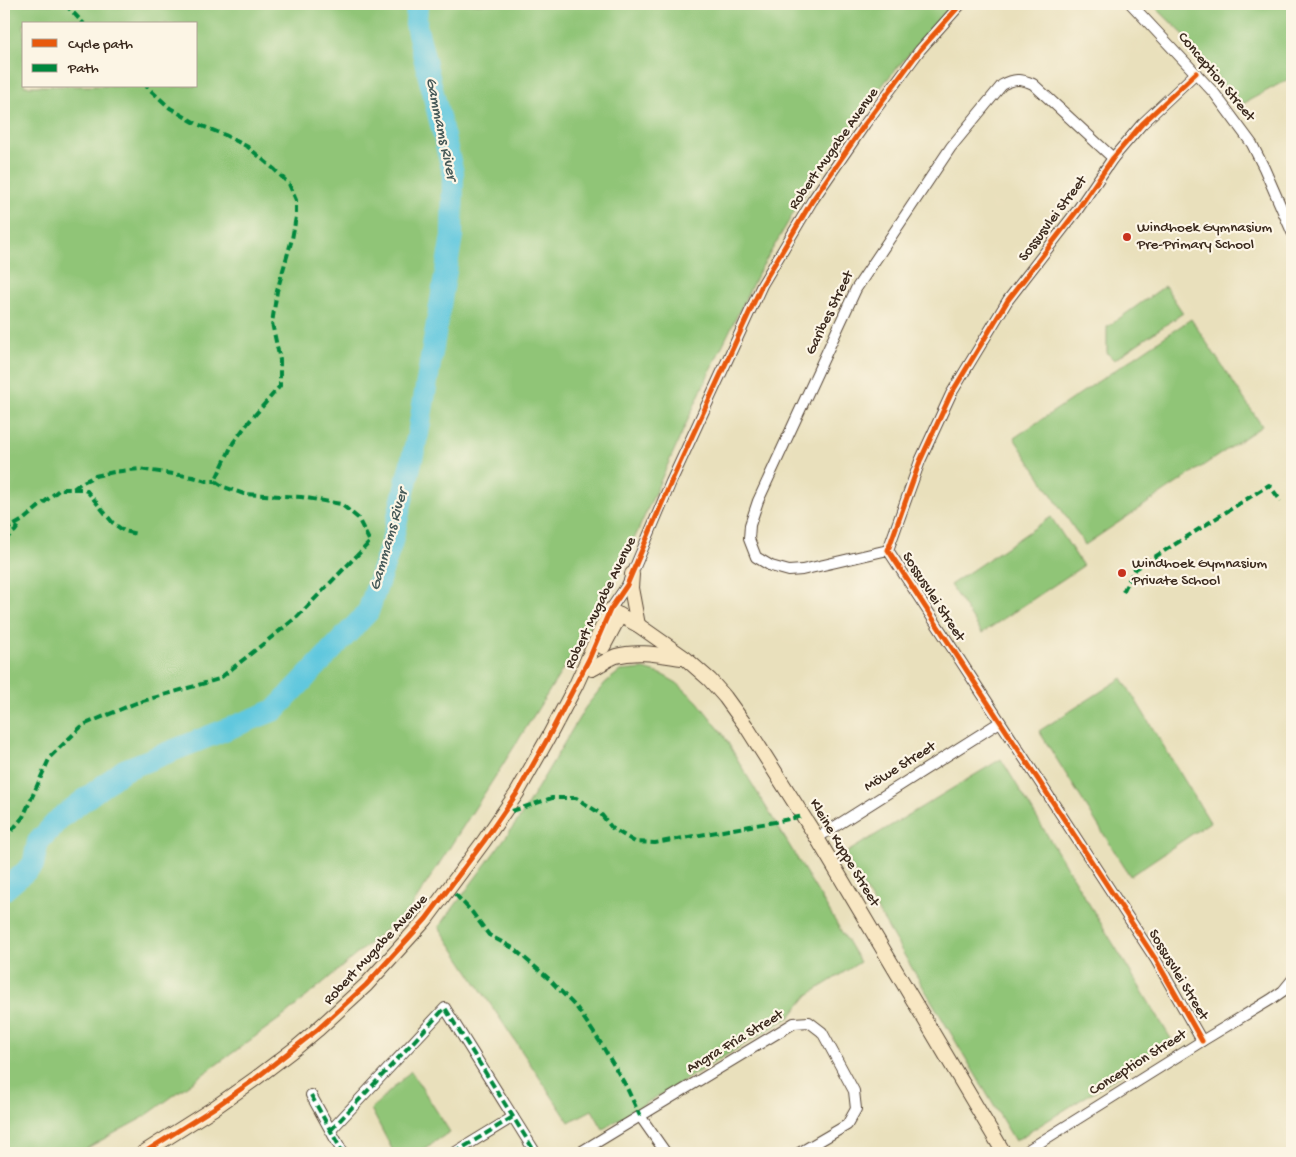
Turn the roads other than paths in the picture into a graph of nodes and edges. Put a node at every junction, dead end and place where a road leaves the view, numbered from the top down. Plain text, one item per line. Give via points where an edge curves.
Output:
1 (961, 4) edge
2 (1131, 4) edge
3 (1196, 73) junction
4 (1113, 158) junction
5 (1292, 232) edge
6 (888, 550) junction
7 (629, 580) junction
8 (615, 612) junction
9 (638, 625) junction
10 (685, 658) junction
11 (592, 669) junction
12 (1000, 722) junction
13 (817, 838) junction
14 (1292, 980) edge
15 (1202, 1041) junction
16 (311, 1095) dead end
17 (513, 1116) junction
18 (640, 1116) junction
19 (330, 1130) junction
20 (459, 1152) edge
21 (535, 1152) dead end
22 (143, 1153) edge
23 (159, 1153) edge
24 (344, 1153) edge
25 (579, 1153) edge
26 (666, 1153) edge
27 (799, 1153) edge
28 (1004, 1153) edge
29 (1023, 1153) edge

1 - 7 street, Robert Mugabe Avenue via 920,50 865,124 812,201 762,284
2 - 3 street, Conception Street
3 - 4 street, Sossusvlei Street via 1142,124
3 - 5 street, Conception Street via 1252,144
4 - 6 street, Sossusvlei Street via 1008,300 951,394 920,461
4 - 6 street, Garibes Street via 1033,84 1012,80 1002,85 951,147 856,289 758,501 749,538 756,557 789,571
6 - 12 street, Sossusvlei Street
7 - 8 street, Robert Mugabe Avenue
7 - 9 street
8 - 9 street, Kleine Kuppe Street
8 - 11 street, Robert Mugabe Avenue
8 - 22 street, Robert Mugabe Avenue via 516,793 426,919 366,985 297,1047 214,1108
9 - 10 street, Kleine Kuppe Street
10 - 11 street via 631,654 615,656
10 - 13 street, Kleine Kuppe Street via 725,697
11 - 23 street, Robert Mugabe Avenue via 560,731 502,828 436,918 371,990 320,1035 233,1104
12 - 13 street, Möwe Street
12 - 15 street, Sossusvlei Street via 1156,960
13 - 28 street, Kleine Kuppe Street
14 - 15 street, Conception Street via 1276,996
15 - 29 street, Conception Street
16 - 19 street
17 - 19 street via 444,1008
17 - 20 street
17 - 21 street
18 - 25 street, Angra Fria Street
18 - 26 street
18 - 27 street, Angra Fria Street via 794,1023 809,1022 822,1032 845,1074 854,1091 856,1109 847,1125
19 - 24 street

